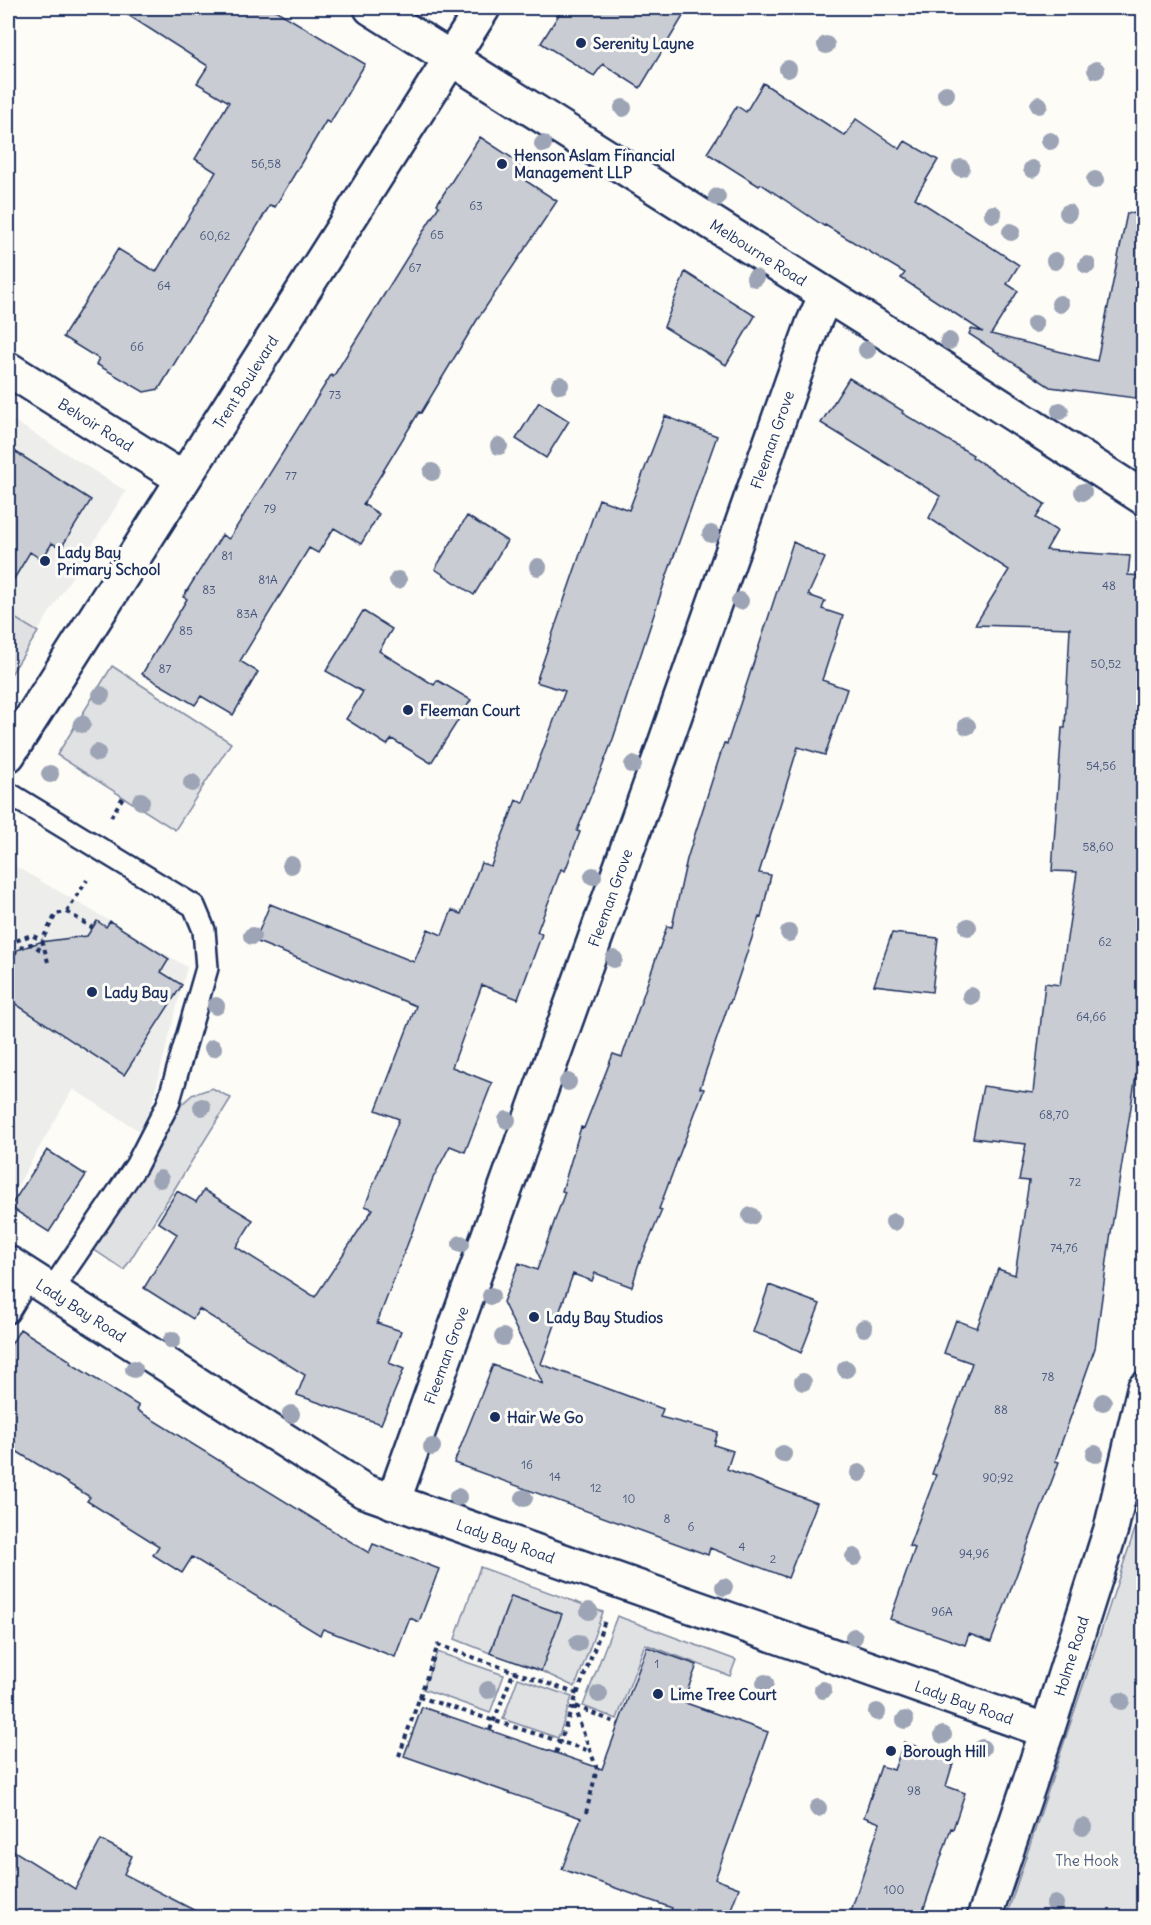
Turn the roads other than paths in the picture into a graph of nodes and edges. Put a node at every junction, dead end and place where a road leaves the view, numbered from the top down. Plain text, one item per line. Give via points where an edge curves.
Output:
1 (371, 8) edge
2 (483, 8) edge
3 (451, 58) junction
4 (826, 295) junction
5 (8, 369) edge
6 (183, 479) junction
7 (1143, 498) edge
8 (8, 755) edge
9 (8, 793) edge
10 (29, 1277) edge
11 (8, 1312) edge
12 (1143, 1389) edge
13 (393, 1502) junction
14 (1047, 1731) junction
15 (984, 1917) edge

1 - 3 street, Melbourne Road
2 - 3 street, Trent Boulevard
3 - 4 street, Melbourne Road
3 - 6 street, Trent Boulevard
4 - 7 street, Melbourne Road
4 - 13 street, Fleeman Grove
5 - 6 street, Belvoir Road
6 - 8 street, Trent Boulevard
9 - 10 lane via 194,906 204,930 207,968 168,1104 136,1166
10 - 11 lane
10 - 13 street, Lady Bay Road via 320,1464 364,1491
12 - 14 street, Holme Road via 1111,1529
13 - 14 street, Lady Bay Road
14 - 15 street, Holme Road

